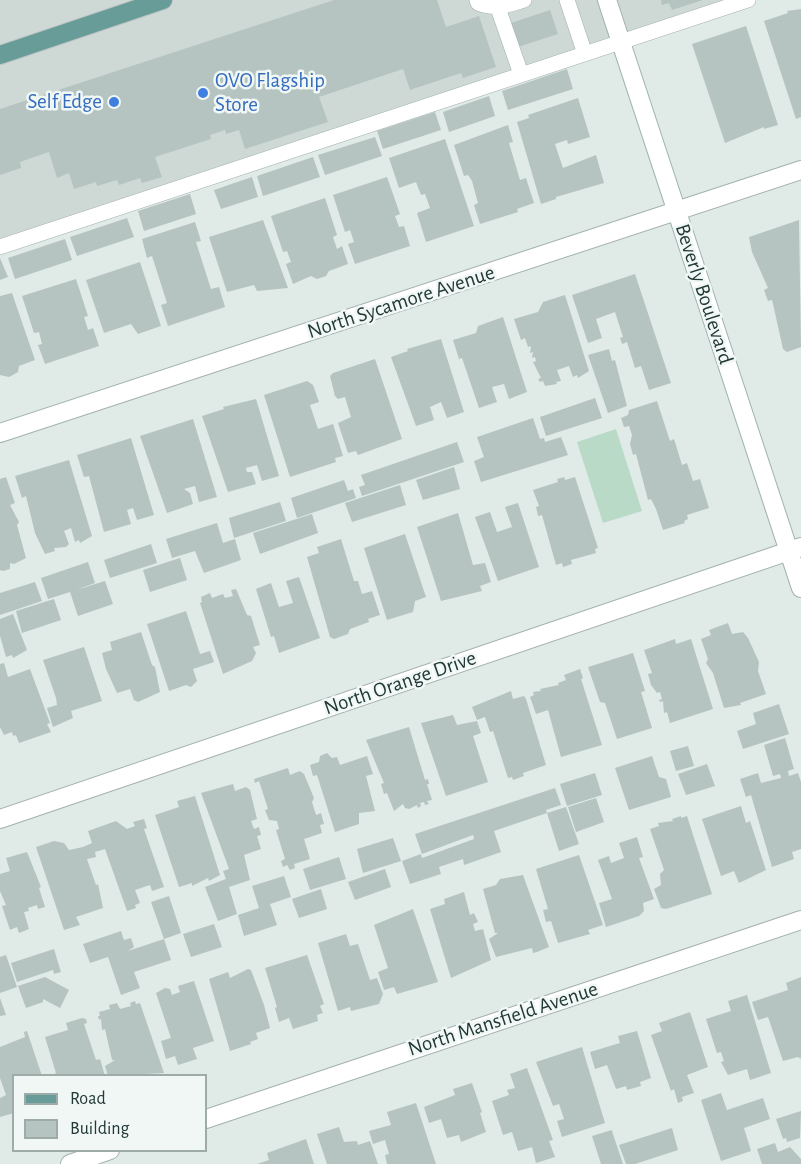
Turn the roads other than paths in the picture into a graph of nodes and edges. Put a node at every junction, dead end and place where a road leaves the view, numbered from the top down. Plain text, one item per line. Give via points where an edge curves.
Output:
1 (164, 0) edge
2 (477, 0) edge
3 (524, 0) edge
4 (567, 0) edge
5 (607, 0) edge
6 (748, 0) edge
7 (498, 8) junction
8 (620, 42) junction
9 (585, 54) junction
10 (0, 55) edge
11 (521, 75) junction
12 (801, 170) edge
13 (676, 211) junction
14 (0, 247) edge
15 (0, 433) edge
16 (795, 549) edge
17 (801, 588) edge
18 (0, 819) edge
19 (801, 920) edge
20 (207, 1119) edge
21 (104, 1152) edge
22 (70, 1164) edge

1 - 10 main road
2 - 7 lane
3 - 7 lane
4 - 9 lane
5 - 8 street, Beverly Boulevard
6 - 8 lane
7 - 11 lane
8 - 9 lane
8 - 13 street, Beverly Boulevard
9 - 11 lane
11 - 14 lane
12 - 13 street, North Sycamore Avenue
13 - 15 street, North Sycamore Avenue
13 - 16 street, Beverly Boulevard
16 - 17 street, Beverly Boulevard
16 - 18 street, North Orange Drive
19 - 20 street, North Mansfield Avenue
21 - 22 street

